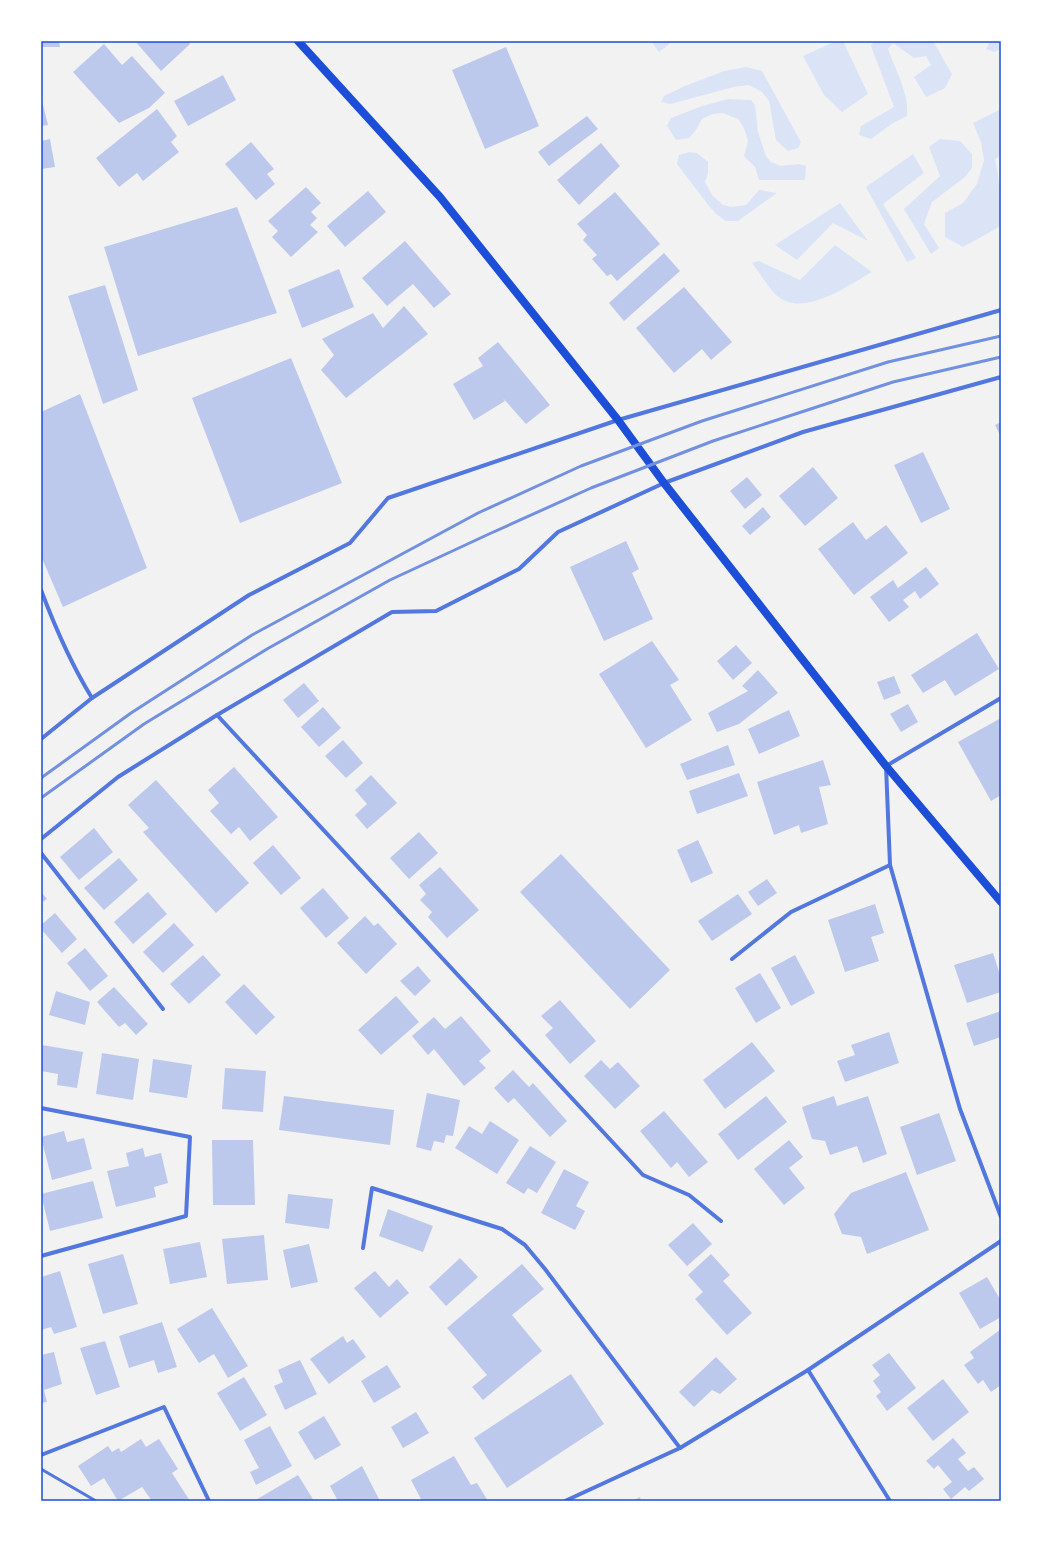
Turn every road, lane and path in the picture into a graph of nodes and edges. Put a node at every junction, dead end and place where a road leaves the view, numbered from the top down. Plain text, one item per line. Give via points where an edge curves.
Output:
1 (298, 41) edge
2 (1001, 310) edge
3 (1001, 377) edge
4 (618, 420) junction
5 (664, 483) junction
6 (41, 590) edge
7 (92, 698) junction
8 (1001, 698) edge
9 (217, 715) junction
10 (41, 739) edge
11 (886, 766) junction
12 (41, 839) edge
13 (41, 853) edge
14 (890, 865) junction
15 (1001, 902) edge
16 (732, 959) dead end
17 (163, 1009) dead end
18 (41, 1108) edge
19 (1001, 1217) edge
20 (721, 1221) dead end
21 (1001, 1241) edge
22 (362, 1248) dead end
23 (41, 1256) edge
24 (808, 1370) junction
25 (680, 1448) junction
26 (41, 1455) edge
27 (41, 1469) edge
28 (96, 1501) edge
29 (209, 1501) edge
30 (565, 1501) edge
31 (890, 1501) edge

1 - 4 main road via 440,197
2 - 4 street
3 - 5 street via 803,432
4 - 5 main road
4 - 7 street via 388,498 350,543 249,595
5 - 9 street via 558,532 519,569 436,611 392,612
5 - 11 main road
6 - 7 street via 80,679
7 - 10 street
8 - 11 street
9 - 12 street via 118,778
9 - 20 street via 643,1175 689,1195
11 - 14 street
11 - 15 main road
13 - 17 street
14 - 16 street via 791,912
14 - 19 street via 960,1109
18 - 23 street via 190,1137 186,1216
21 - 24 street
22 - 25 street via 372,1188 502,1229 525,1245 545,1269
24 - 25 street
24 - 31 street
25 - 30 street
26 - 29 street via 164,1407
27 - 28 lane

